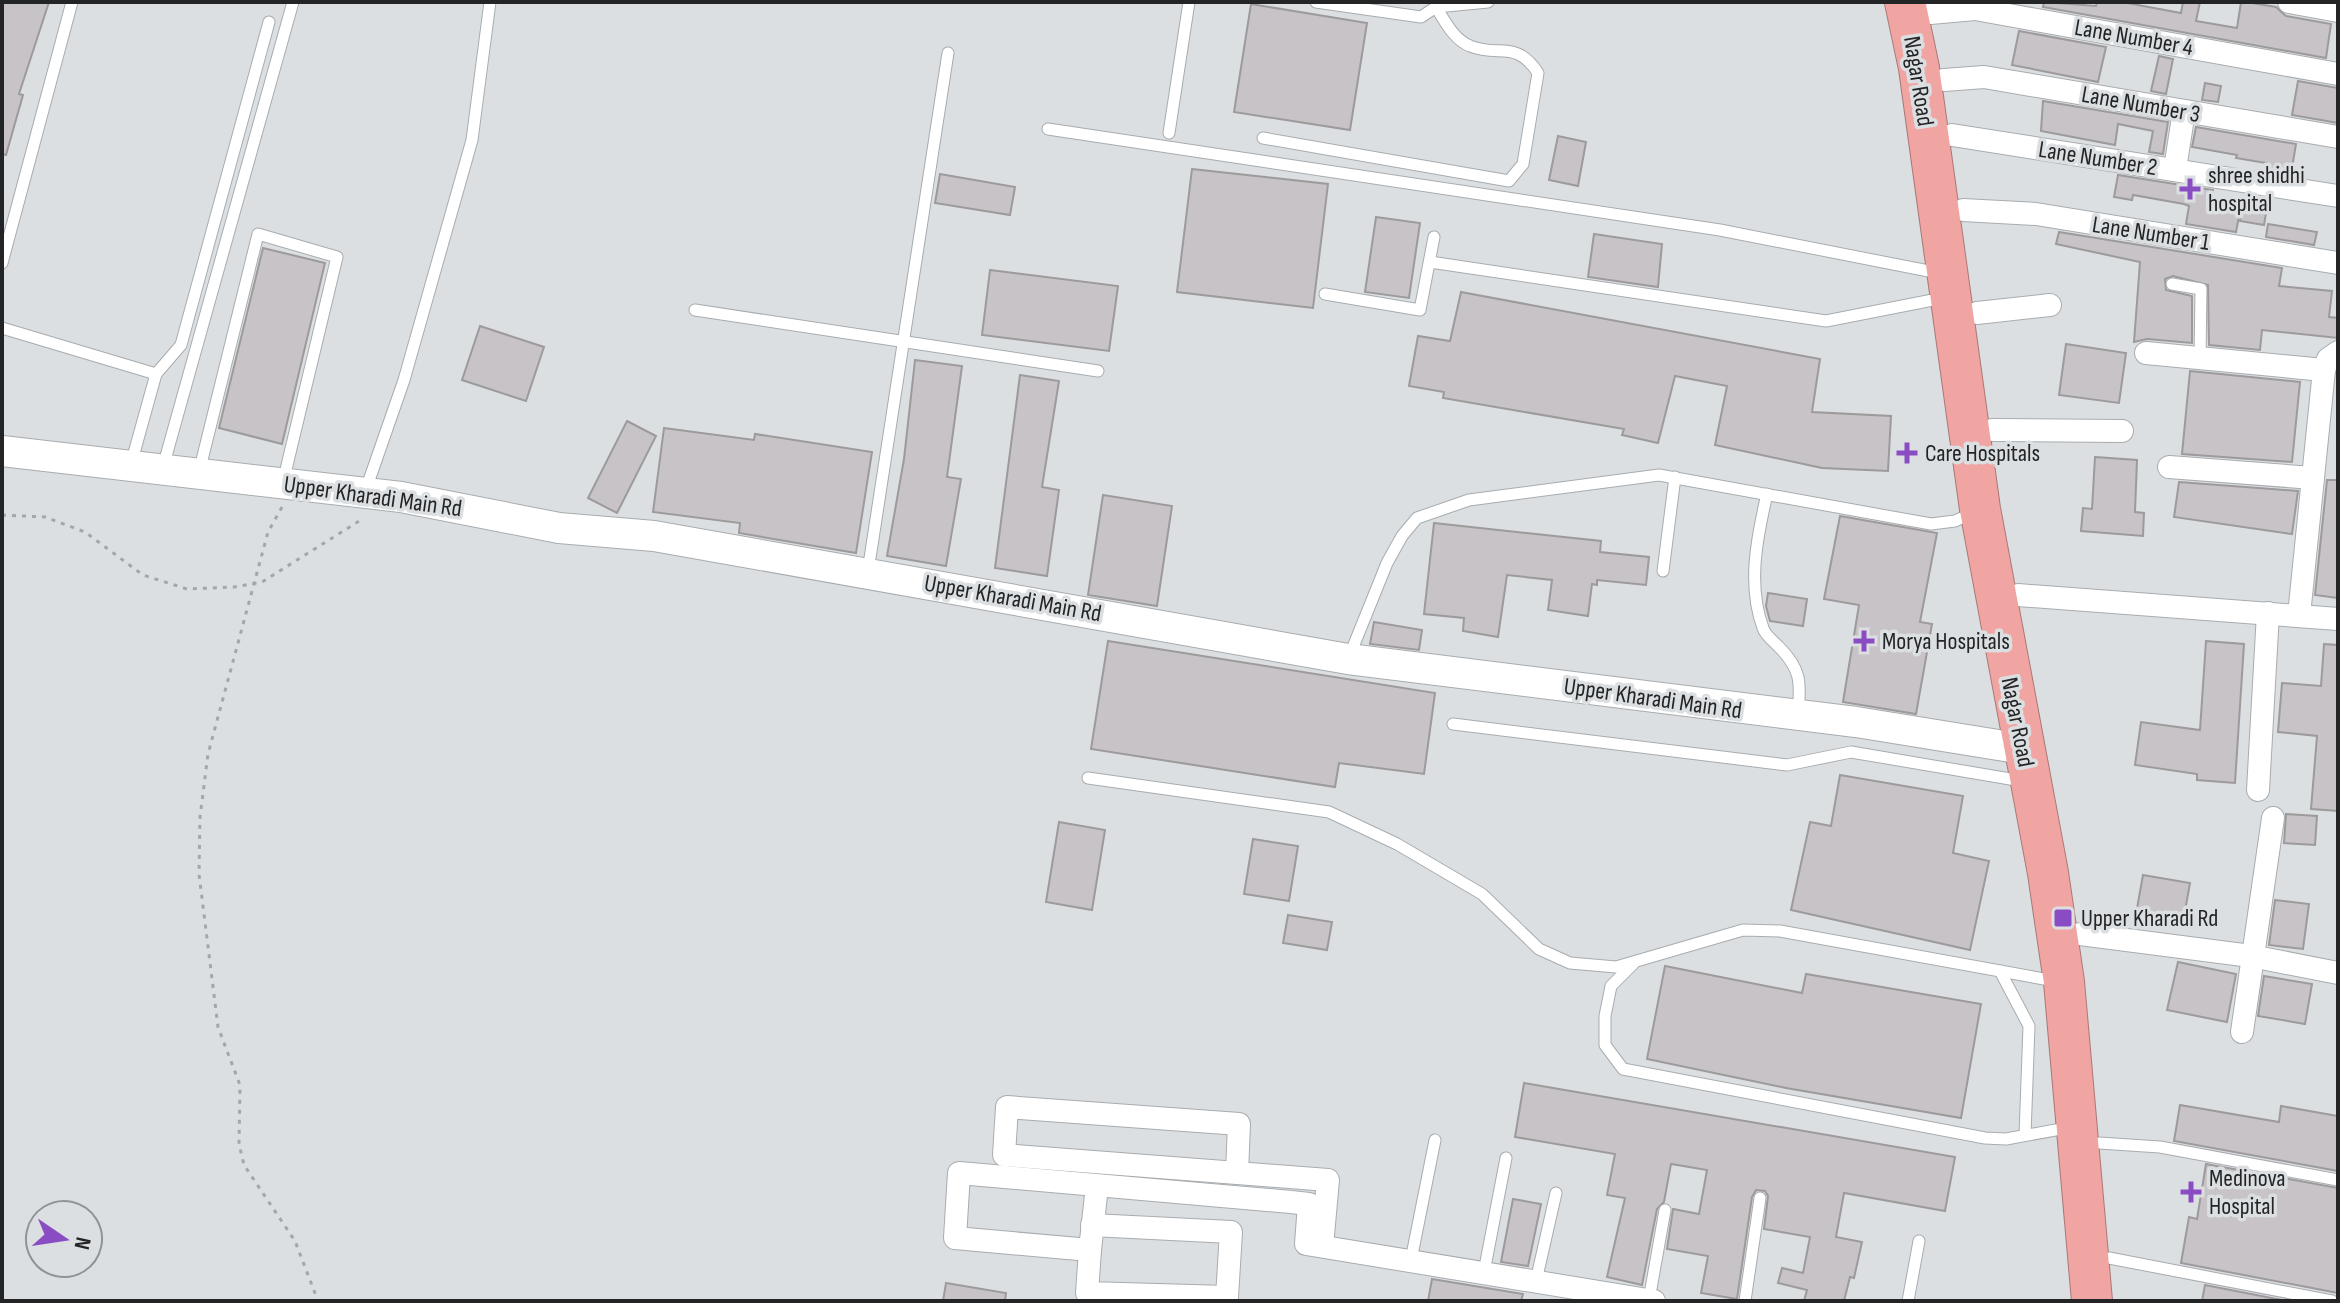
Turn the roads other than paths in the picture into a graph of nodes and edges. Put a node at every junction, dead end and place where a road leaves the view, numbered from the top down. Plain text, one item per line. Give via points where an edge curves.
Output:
1 (72, 2) edge
2 (293, 2) edge
3 (490, 2) edge
4 (1189, 2) edge
5 (1316, 2) edge
6 (1488, 2) edge
7 (2289, 2) edge
8 (1921, 6) edge
9 (1436, 7) junction
10 (2338, 11) edge
11 (269, 22) dead end
12 (948, 53) dead end
13 (2338, 74) edge
14 (1944, 80) junction
15 (2184, 111) junction
16 (1048, 129) dead end
17 (1169, 133) dead end
18 (1952, 135) junction
19 (2338, 137) edge
20 (1263, 138) dead end
21 (2175, 169) junction
22 (2338, 196) edge
23 (1963, 210) junction
24 (1434, 237) dead end
25 (1430, 262) junction
26 (2, 263) edge
27 (2338, 263) edge
28 (2172, 284) dead end
29 (1325, 294) dead end
30 (1958, 295) junction
31 (2050, 305) dead end
32 (695, 310) dead end
33 (2, 328) edge
34 (903, 343) junction
35 (2146, 353) dead end
36 (2200, 358) junction
37 (2331, 361) edge
38 (1098, 371) dead end
39 (156, 374) junction
40 (1992, 430) junction
41 (2122, 431) dead end
42 (2, 451) edge
43 (130, 465) junction
44 (2169, 467) dead end
45 (163, 468) junction
46 (199, 472) junction
47 (1675, 477) junction
48 (2313, 478) junction
49 (289, 483) junction
50 (365, 492) junction
51 (1767, 494) junction
52 (1980, 509) junction
53 (1663, 571) dead end
54 (867, 573) junction
55 (2018, 595) junction
56 (2268, 613) junction
57 (2299, 615) junction
58 (2338, 619) edge
59 (1348, 659) junction
60 (1797, 717) junction
61 (1453, 724) dead end
62 (2027, 766) junction
63 (1088, 778) dead end
64 (2258, 790) dead end
65 (2273, 818) dead end
66 (2080, 934) junction
67 (2251, 956) junction
68 (1634, 963) junction
69 (2000, 971) junction
70 (2338, 973) edge
71 (2064, 982) junction
72 (2242, 1032) dead end
73 (2088, 1134) junction
74 (2025, 1135) junction
75 (1435, 1140) dead end
76 (1506, 1158) dead end
77 (1237, 1173) junction
78 (2338, 1180) edge
79 (1097, 1186) junction
80 (1556, 1193) dead end
81 (1760, 1198) dead end
82 (1665, 1210) dead end
83 (1092, 1225) junction
84 (1919, 1241) dead end
85 (1322, 1246) junction
86 (1090, 1250) junction
87 (2109, 1258) junction
88 (1411, 1260) junction
89 (1484, 1272) junction
90 (1536, 1281) junction
91 (1652, 1300) edge
92 (1745, 1301) edge
93 (1908, 1301) edge
94 (2092, 1301) edge
95 (2112, 1301) edge
96 (2332, 1301) edge

1 - 26 lane
2 - 45 lane
3 - 50 lane via 472,140 404,380
4 - 17 lane
5 - 9 lane via 1421,17
6 - 9 lane
7 - 10 street
8 - 13 street, Lane Number 4 via 1975,9
8 - 14 highway, Nagar Road
8 - 30 highway, Nagar Road via 1919,68
9 - 20 lane via 1452,32 1470,46 1529,58 1538,73 1523,164 1509,181
11 - 39 lane via 181,345
12 - 34 lane
14 - 15 street, Lane Number 3 via 1984,77
14 - 18 highway, Nagar Road
15 - 19 street, Lane Number 3
15 - 21 street
16 - 30 lane via 1720,230 1932,270
18 - 21 street, Lane Number 2
18 - 23 highway, Nagar Road
21 - 22 street, Lane Number 2
23 - 27 street, Lane Number 1 via 2036,214
23 - 30 highway, Nagar Road
24 - 25 lane
25 - 29 lane via 1420,310
25 - 30 lane via 1826,321
28 - 36 lane via 2201,289
30 - 31 street
30 - 40 highway, Nagar Road
30 - 52 highway, Nagar Road
32 - 34 lane
33 - 39 lane
34 - 38 lane
34 - 54 lane
35 - 36 street
36 - 37 street
37 - 48 street
39 - 43 lane
40 - 41 street
40 - 55 highway, Nagar Road
42 - 43 street, Upper Kharadi Main Rd
43 - 45 street, Upper Kharadi Main Rd
44 - 48 street
45 - 46 street, Upper Kharadi Main Rd
46 - 49 street, Upper Kharadi Main Rd
46 - 49 lane via 258,234 337,257
47 - 51 lane
47 - 53 lane
47 - 59 lane via 1626,477 1506,494 1417,518 1387,563
48 - 57 street
49 - 50 street, Upper Kharadi Main Rd
50 - 54 street, Upper Kharadi Main Rd via 559,528 654,536
51 - 52 lane via 1931,524 1955,521
51 - 60 lane via 1754,547 1758,596 1763,631 1795,664 1800,690
52 - 62 highway, Nagar Road
54 - 59 street, Upper Kharadi Main Rd
55 - 56 street
55 - 66 highway, Nagar Road
56 - 57 street
56 - 64 street
57 - 58 street
59 - 60 street, Upper Kharadi Main Rd
60 - 62 street, Upper Kharadi Main Rd via 1856,722
61 - 62 lane via 1787,765 1851,752
62 - 71 highway, Nagar Road
63 - 68 lane via 1329,812 1482,894 1539,949 1570,963
65 - 67 street
66 - 67 street
66 - 73 highway, Nagar Road
67 - 70 street
67 - 72 street
68 - 69 lane via 1743,930
68 - 74 lane via 1611,986 1605,1016 1605,1045 1623,1069 1985,1138
69 - 71 lane
69 - 74 lane via 2029,1026
71 - 73 highway, Nagar Road
73 - 74 lane
73 - 78 lane
73 - 87 highway, Nagar Road
73 - 94 highway, Nagar Road
75 - 88 lane
76 - 89 lane
77 - 77 street via 1239,1124 1007,1107 1004,1155
77 - 85 street via 1328,1180
79 - 83 street
79 - 85 street via 1309,1204 1306,1244
79 - 86 street via 959,1173 955,1238
80 - 90 lane
81 - 92 lane
82 - 91 lane
83 - 86 street
83 - 86 street via 1231,1232 1227,1297 1087,1293
84 - 93 lane
85 - 88 street
87 - 95 highway, Nagar Road
87 - 96 lane
88 - 89 street
89 - 90 street
90 - 91 street

